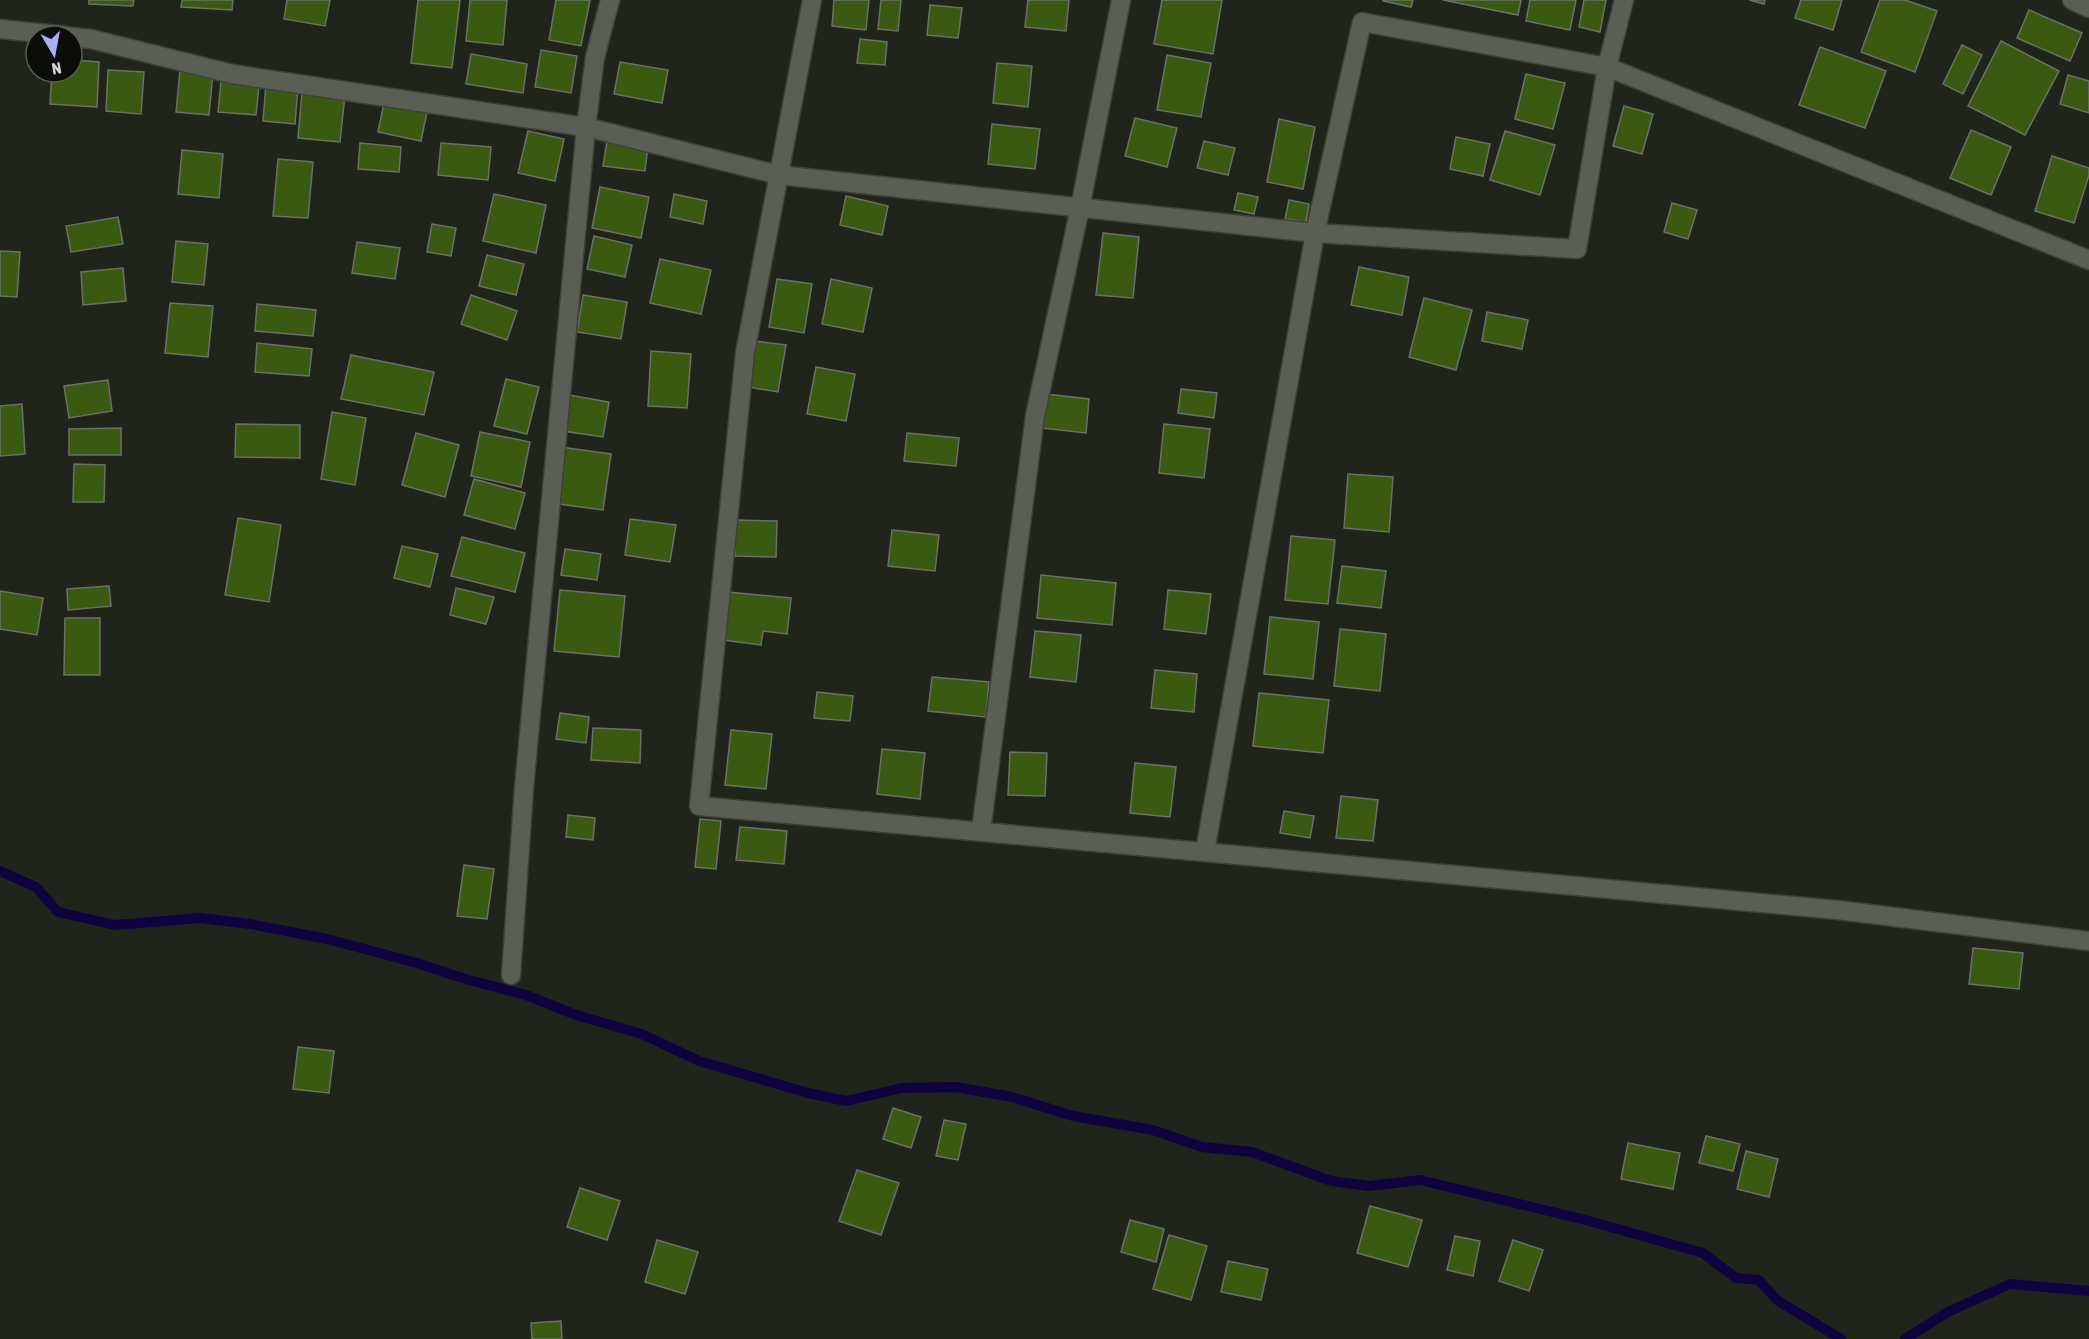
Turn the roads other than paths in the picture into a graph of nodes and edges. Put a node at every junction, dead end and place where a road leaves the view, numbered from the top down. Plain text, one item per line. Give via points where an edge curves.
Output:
1 (610, 0) edge
2 (812, 0) edge
3 (1121, 0) edge
4 (1624, 0) edge
5 (2072, 0) edge
6 (2089, 8) edge
7 (0, 29) edge
8 (24, 32) edge
9 (84, 38) edge
10 (1607, 67) junction
11 (586, 127) junction
12 (779, 175) junction
13 (1080, 208) junction
14 (1315, 233) junction
15 (2089, 260) edge
16 (981, 831) junction
17 (1205, 851) junction
18 (2089, 941) edge
19 (511, 975) dead end

1 - 11 street via 595,57
2 - 12 street
3 - 13 street
4 - 10 street
5 - 6 street
7 - 8 street
9 - 11 street via 232,74
10 - 14 street via 1577,249
10 - 14 street via 1362,22
10 - 15 street
11 - 12 street
11 - 19 street via 524,788
12 - 13 street
12 - 16 street via 745,353 699,806
13 - 14 street
13 - 16 street via 1035,416
14 - 17 street
16 - 17 street
17 - 18 street via 1838,910

